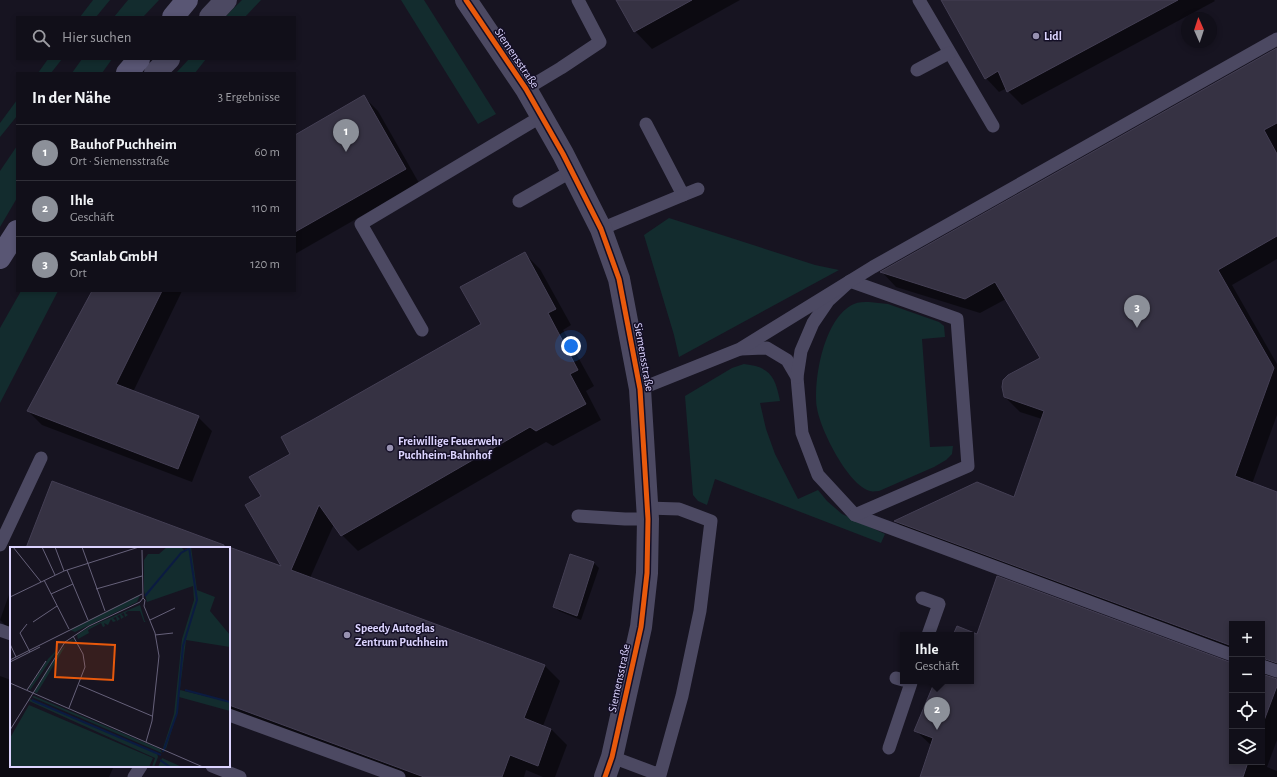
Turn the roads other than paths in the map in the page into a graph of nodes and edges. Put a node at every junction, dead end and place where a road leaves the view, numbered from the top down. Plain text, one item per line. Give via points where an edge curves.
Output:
1 (187, 0) edge
2 (226, 0) edge
3 (466, 0) edge
4 (578, 0) edge
5 (919, 0) edge
6 (174, 16) edge
7 (211, 16) edge
8 (1277, 39) edge
9 (949, 53) junction
10 (137, 60) edge
11 (168, 60) edge
12 (917, 70) dead end
13 (128, 72) edge
14 (156, 72) edge
15 (526, 89) junction
16 (542, 116) junction
17 (646, 124) dead end
18 (993, 126) dead end
19 (572, 171) junction
20 (698, 188) dead end
21 (684, 195) junction
22 (519, 201) dead end
23 (601, 229) junction
24 (850, 281) junction
25 (422, 330) dead end
26 (740, 349) junction
27 (797, 377) junction
28 (640, 388) junction
29 (41, 458) dead end
30 (648, 513) junction
31 (855, 515) junction
32 (578, 516) dead end
33 (0, 545) edge
34 (922, 598) dead end
35 (0, 630) edge
36 (929, 632) edge
37 (10, 634) edge
38 (1229, 654) edge
39 (1265, 667) edge
40 (1277, 671) edge
41 (905, 684) edge
42 (230, 715) edge
43 (889, 748) dead end
44 (612, 756) junction
45 (140, 767) edge
46 (215, 767) edge
47 (134, 777) edge
48 (240, 777) edge
49 (399, 777) edge
50 (605, 777) edge

1 - 6 street
2 - 7 street
3 - 15 street, Siemensstraße
4 - 15 lane via 600,42
5 - 9 lane
8 - 24 lane
9 - 12 lane
9 - 18 lane
10 - 13 street
11 - 14 street
15 - 16 street, Siemensstraße
16 - 19 street, Siemensstraße
16 - 25 lane via 361,224
17 - 21 lane
19 - 22 lane
19 - 23 street, Siemensstraße
20 - 21 lane
21 - 23 lane
23 - 28 street, Siemensstraße via 619,278
24 - 26 lane
24 - 27 lane via 828,301 813,323 801,351
24 - 31 lane via 957,319 968,466
26 - 27 lane via 767,348 786,360
26 - 28 lane
27 - 31 lane via 802,433 818,475
28 - 30 street, Siemensstraße
29 - 33 lane
30 - 32 lane via 625,519
30 - 44 street, Siemensstraße via 647,573 641,627
30 - 44 lane via 679,509 711,521 700,611 682,696 660,775
31 - 38 lane
34 - 36 lane via 939,604
35 - 37 lane
39 - 40 lane
41 - 43 lane
42 - 49 lane
44 - 50 street, Siemensstraße
45 - 47 lane
46 - 48 lane

